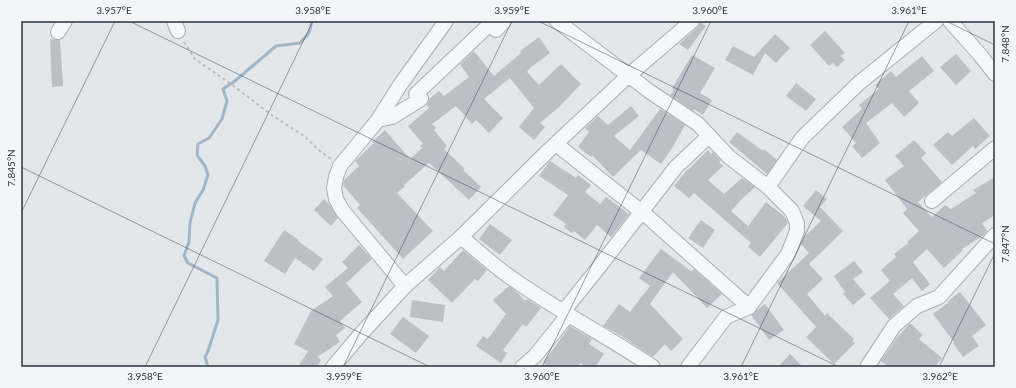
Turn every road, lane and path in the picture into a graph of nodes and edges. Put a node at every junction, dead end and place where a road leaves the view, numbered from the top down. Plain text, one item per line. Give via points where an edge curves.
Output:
1 (446, 21) edge
2 (504, 21) edge
3 (556, 21) edge
4 (692, 21) edge
5 (936, 21) edge
6 (950, 21) edge
7 (176, 26) edge
8 (995, 74) edge
9 (629, 75) junction
10 (378, 120) junction
11 (709, 136) junction
12 (556, 144) junction
13 (995, 148) edge
14 (340, 166) junction
15 (768, 187) junction
16 (932, 201) dead end
17 (640, 211) junction
18 (995, 235) edge
19 (461, 237) junction
20 (405, 286) junction
21 (749, 307) junction
22 (565, 313) junction
23 (333, 367) edge
24 (522, 367) edge
25 (653, 367) edge
26 (688, 367) edge
27 (866, 367) edge

1 - 10 street
2 - 10 street via 496,30 490,24 446,64 416,94 421,99 392,117
3 - 9 street
4 - 9 street
5 - 15 street via 859,83 802,138
6 - 8 street
7 - 14 path via 186,47 195,58 304,136
9 - 11 street via 698,124
9 - 12 street
10 - 14 street
11 - 15 street via 729,157
11 - 17 street via 676,167
12 - 17 street
12 - 19 street
13 - 16 street
14 - 20 street via 334,188 336,199 342,210
15 - 21 street via 792,211 797,231 788,254
17 - 21 street
17 - 22 street
18 - 27 street via 939,297 917,306 894,326
19 - 20 street
19 - 22 street via 512,278
20 - 23 street
21 - 26 street via 726,317
22 - 24 street via 534,356
22 - 25 street

